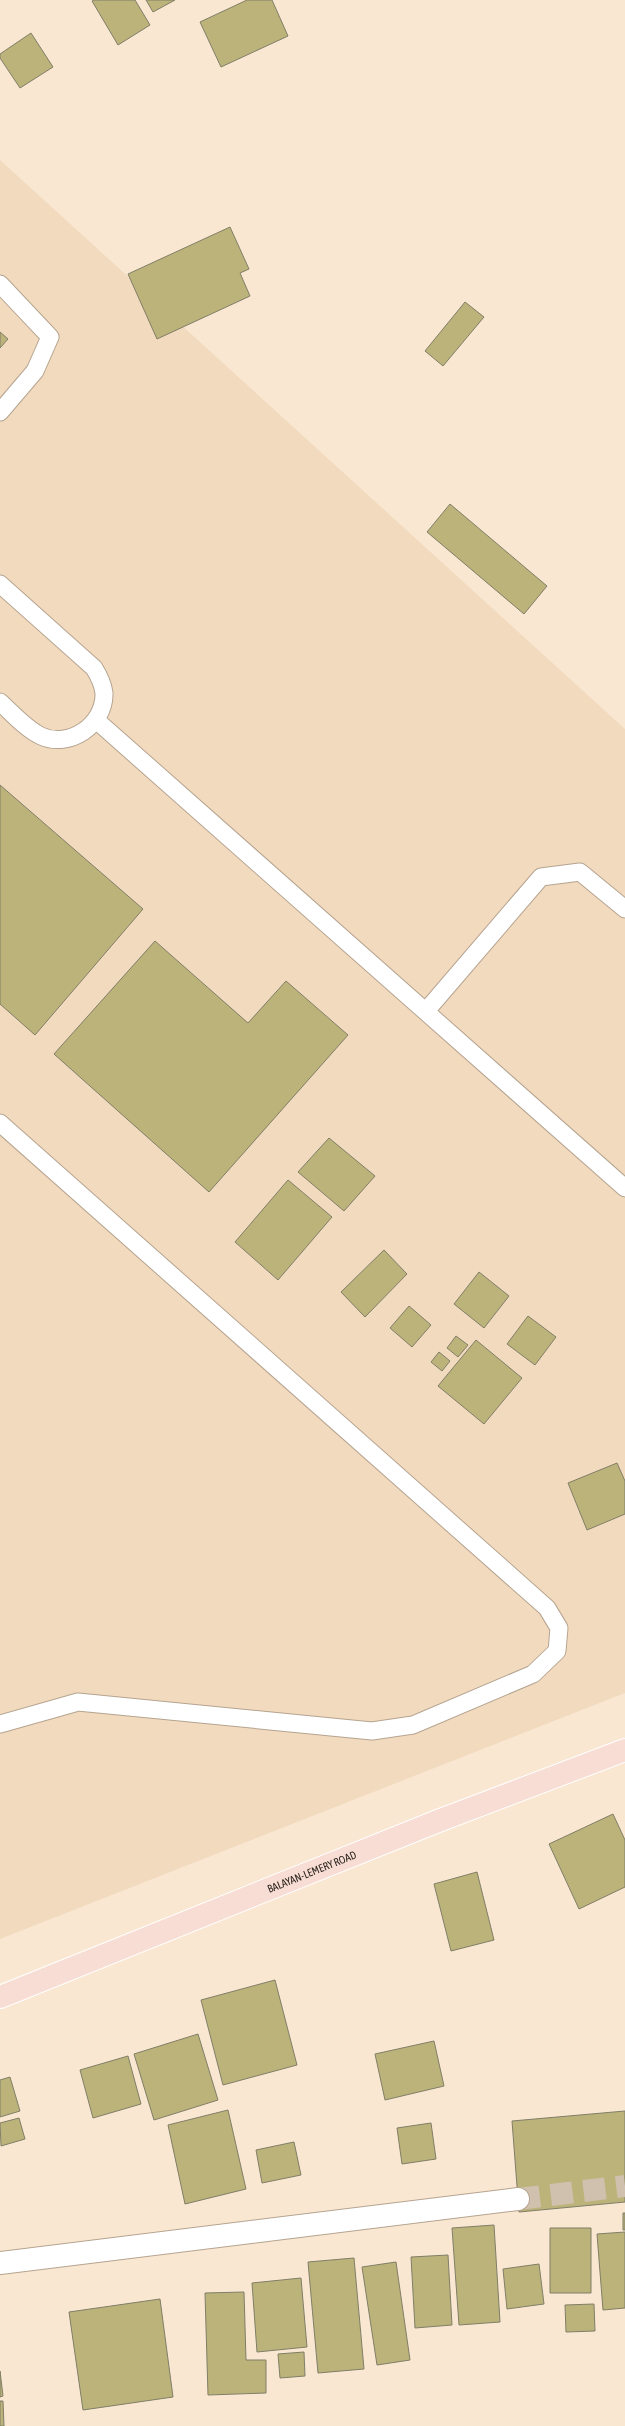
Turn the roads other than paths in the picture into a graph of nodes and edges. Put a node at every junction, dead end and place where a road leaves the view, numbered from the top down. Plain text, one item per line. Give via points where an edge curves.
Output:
1 (0, 284) edge
2 (0, 412) edge
3 (0, 584) edge
4 (0, 702) edge
5 (96, 720) junction
6 (625, 909) edge
7 (426, 1011) junction
8 (0, 1123) edge
9 (625, 1188) edge
10 (0, 1724) edge
11 (625, 1750) edge
12 (0, 1997) edge
13 (518, 2199) tunnel mouth
14 (0, 2263) edge

1 - 2 lane via 50,337 36,371
3 - 5 lane via 94,668 101,680 104,694
4 - 5 lane via 41,736 56,740 71,738 85,731
5 - 7 lane
6 - 7 lane via 580,872 541,877
7 - 9 lane
8 - 10 lane via 547,1608 559,1628 557,1651 533,1674 413,1725 372,1731 78,1702
11 - 12 main road, BALAYAN-LEMERY ROAD via 438,1821
13 - 14 street

